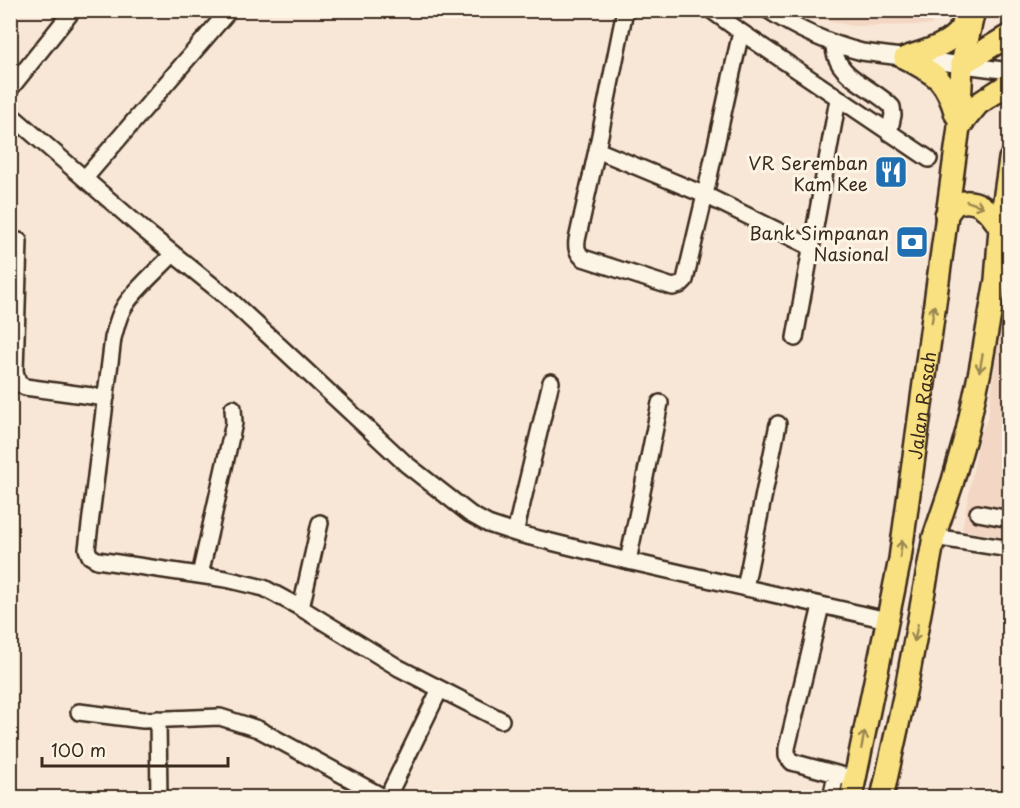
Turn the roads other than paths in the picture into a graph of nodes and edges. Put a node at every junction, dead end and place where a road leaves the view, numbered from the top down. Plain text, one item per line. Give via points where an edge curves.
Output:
1 (73, 10) edge
2 (626, 10) edge
3 (711, 10) edge
4 (768, 10) edge
5 (969, 10) edge
6 (974, 10) edge
7 (226, 14) dead end
8 (741, 32) junction
9 (1010, 35) edge
10 (834, 44) junction
11 (905, 58) junction
12 (962, 64) junction
13 (1010, 71) edge
14 (1010, 83) edge
15 (10, 89) edge
16 (838, 99) junction
17 (10, 114) edge
18 (959, 127) junction
19 (889, 133) junction
20 (597, 150) junction
21 (929, 159) dead end
22 (1010, 159) edge
23 (85, 178) junction
24 (705, 195) junction
25 (946, 214) junction
26 (1000, 228) junction
27 (19, 241) dead end
28 (812, 247) junction
29 (173, 254) junction
30 (795, 338) dead end
31 (551, 382) dead end
32 (106, 398) junction
33 (660, 403) dead end
34 (233, 408) dead end
35 (778, 424) dead end
36 (978, 513) dead end
37 (1010, 519) edge
38 (320, 523) dead end
39 (515, 532) junction
40 (934, 537) junction
41 (1010, 549) edge
42 (628, 561) junction
43 (200, 575) junction
44 (746, 588) junction
45 (821, 606) junction
46 (301, 608) junction
47 (887, 620) junction
48 (440, 689) junction
49 (79, 711) dead end
50 (158, 719) junction
51 (501, 720) dead end
52 (847, 784) edge
53 (159, 798) edge
54 (386, 798) edge
55 (831, 798) edge
56 (882, 798) edge

1 - 15 street
2 - 20 street
3 - 8 street
4 - 10 street via 797,29
5 - 11 highway via 960,29 947,41
6 - 12 highway, Jalan Rasah
7 - 23 street
8 - 16 street
8 - 24 street
9 - 12 highway
10 - 11 street
10 - 19 street via 848,75 892,107
11 - 12 street
11 - 18 highway via 942,80 951,95
12 - 13 street
12 - 18 highway, Jalan Rasah
14 - 18 highway via 978,104
16 - 19 street
16 - 28 street
17 - 23 street
18 - 25 highway, Jalan Rasah
19 - 21 street
20 - 24 street
20 - 24 street via 577,240 577,250 583,258 673,287 680,285 685,280
22 - 26 highway
23 - 29 street
24 - 28 street
25 -> 26 highway via 955,204 970,201 986,208
47 -> 25 highway, Jalan Rasah via 900,559
26 -> 40 highway via 996,280 980,371 967,431
27 - 32 street via 15,371 18,383
28 - 30 street
29 - 32 street via 123,307 113,338
29 - 39 street via 228,298 406,464 470,513 488,524
31 - 39 street
32 - 43 street via 87,549 90,556
33 - 42 street
34 - 43 street via 234,423
35 - 44 street
36 - 37 street
38 - 46 street
39 - 42 street
40 - 41 street
40 -> 56 highway
42 - 44 street
43 - 46 street via 264,588
44 - 45 street
45 - 47 street
45 - 52 street via 786,752 792,762
46 - 48 street
52 -> 47 highway, Jalan Rasah
48 - 51 street
48 - 54 street
49 - 50 street
50 - 53 street
50 - 54 street via 220,717 241,723
52 - 55 street

